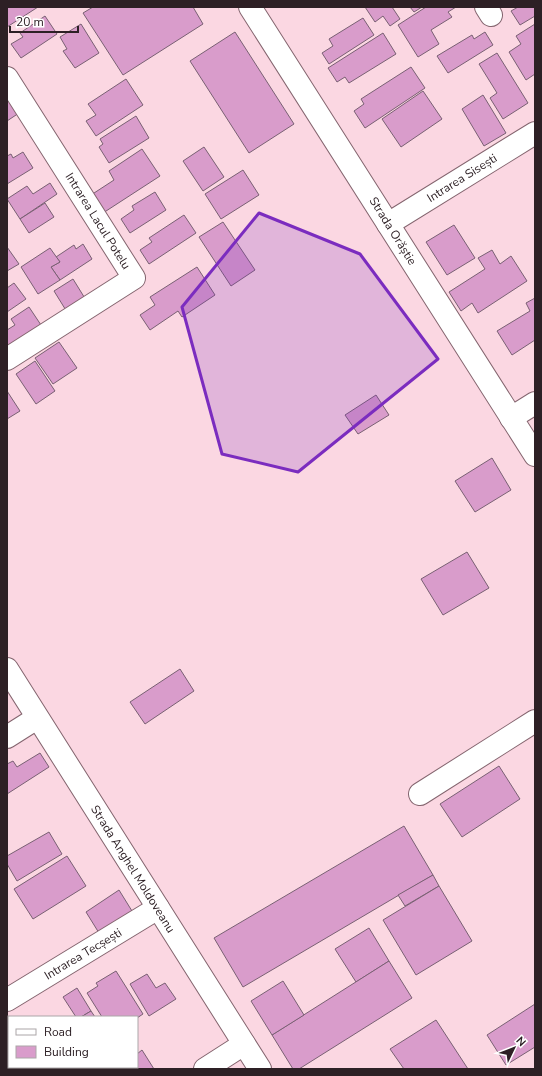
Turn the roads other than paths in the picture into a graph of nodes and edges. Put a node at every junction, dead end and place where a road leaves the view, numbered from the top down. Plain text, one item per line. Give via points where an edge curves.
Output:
1 (250, 7) edge
2 (7, 78) edge
3 (535, 133) edge
4 (388, 224) junction
5 (7, 359) edge
6 (535, 403) edge
7 (511, 418) junction
8 (535, 455) edge
9 (7, 670) edge
10 (37, 718) junction
11 (535, 721) edge
12 (7, 737) edge
13 (420, 794) dead end
14 (158, 908) junction
15 (7, 1000) edge
16 (244, 1044) junction
17 (205, 1069) edge
18 (260, 1069) edge

1 - 4 street, Strada Orăștie
2 - 5 street, Intrarea Lacul Potelu via 134,278
3 - 4 street, Intrarea Sisești
4 - 7 street, Strada Orăștie
6 - 7 street
7 - 8 street, Strada Orăștie
9 - 10 street, Strada Anghel Moldoveanu
10 - 12 street
10 - 14 street, Strada Anghel Moldoveanu
11 - 13 street
14 - 15 street, Intrarea Tecșești
14 - 16 street, Strada Anghel Moldoveanu
16 - 17 street
16 - 18 street, Strada Anghel Moldoveanu

